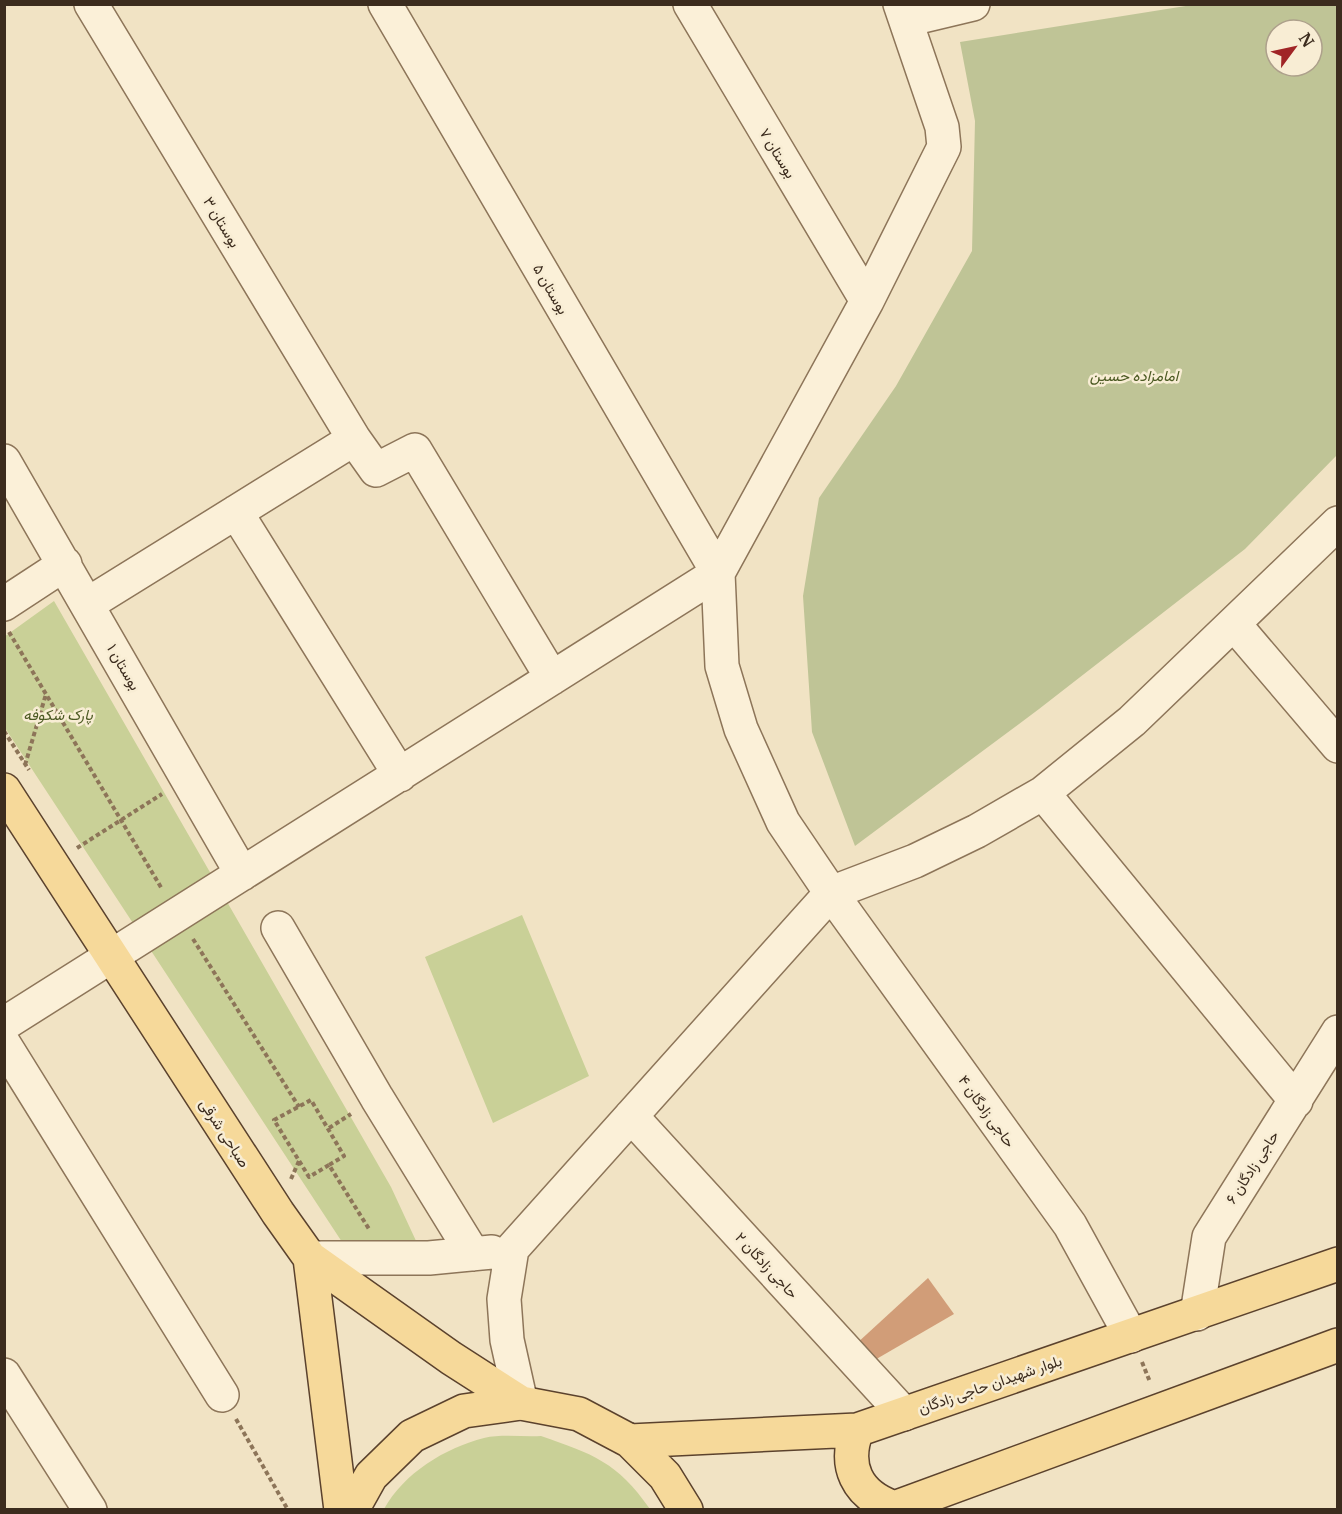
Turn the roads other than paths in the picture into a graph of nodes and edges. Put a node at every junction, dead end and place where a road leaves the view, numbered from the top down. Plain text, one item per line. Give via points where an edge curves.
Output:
1 (91, 4) edge
2 (385, 4) edge
3 (690, 4) edge
4 (973, 4) edge
5 (903, 12) edge
6 (867, 301) junction
7 (354, 439) junction
8 (4, 460) edge
9 (236, 512) junction
10 (1338, 523) edge
11 (65, 564) junction
12 (718, 573) junction
13 (4, 604) edge
14 (88, 604) junction
15 (1234, 624) junction
16 (552, 678) junction
17 (1338, 746) edge
18 (400, 775) junction
19 (1043, 793) junction
20 (10, 798) edge
21 (243, 874) junction
22 (831, 893) junction
23 (278, 928) dead end
24 (112, 957) junction
25 (4, 1024) edge
26 (4, 1044) edge
27 (1336, 1044) edge
28 (1296, 1101) junction
29 (631, 1116) junction
30 (512, 1250) junction
31 (473, 1254) junction
32 (310, 1258) junction
33 (1338, 1264) edge
34 (1197, 1314) junction
35 (1131, 1336) junction
36 (1338, 1345) edge
37 (4, 1375) edge
38 (222, 1395) road end
39 (521, 1403) junction
40 (904, 1414) junction
41 (857, 1430) junction
42 (630, 1441) junction
43 (891, 1508) edge
44 (90, 1509) edge
45 (341, 1509) edge
46 (352, 1509) edge
47 (686, 1509) edge

1 - 7 street, بوستان ۳
2 - 12 street, بوستان ۵
3 - 6 street, بوستان ۷
4 - 5 street
5 - 6 street via 942,127 944,147
6 - 12 street
7 - 9 street
7 - 16 street, بوستان ۳ via 376,470 415,450
8 - 11 street, بوستان ۱
9 - 14 street
9 - 18 street
10 - 15 street
11 - 13 street
11 - 14 street, بوستان ۱
12 - 16 street
12 - 22 street, حاجی زادگان ۴ via 722,666 741,729 783,822
14 - 21 street, بوستان ۱
15 - 17 street
15 - 19 street via 1132,722
16 - 18 street
18 - 21 street
19 - 22 street via 915,861
19 - 28 street
20 - 24 main road, صباحی شرقی
21 - 24 street
22 - 29 street
22 - 35 street, حاجی زادگان ۴ via 1070,1225
23 - 31 street
24 - 25 street
24 - 32 main road, صباحی شرقی
26 - 38 street
27 - 28 street, حاجی زادگان ۶
28 - 34 street, حاجی زادگان ۶ via 1209,1237
29 - 30 street
29 - 40 street, حاجی زادگان ۲
30 - 31 street
30 - 39 street via 504,1299 507,1340
31 - 32 street
32 - 39 main road, صباحی شرقی
32 - 45 main road
33 - 34 main road, بلوار شهیدان حاجی زادگان
34 - 35 main road, بلوار شهیدان حاجی زادگان
35 - 40 main road, بلوار شهیدان حاجی زادگان
36 - 43 main road
37 - 44 street
39 - 42 main road via 579,1414
39 - 46 main road via 464,1411 412,1437 371,1476
40 - 41 main road, بلوار شهیدان حاجی زادگان
41 - 42 main road, بلوار شهیدان حاجی زادگان
41 - 43 main road via 850,1462 855,1478 877,1502
42 - 47 main road via 665,1476

